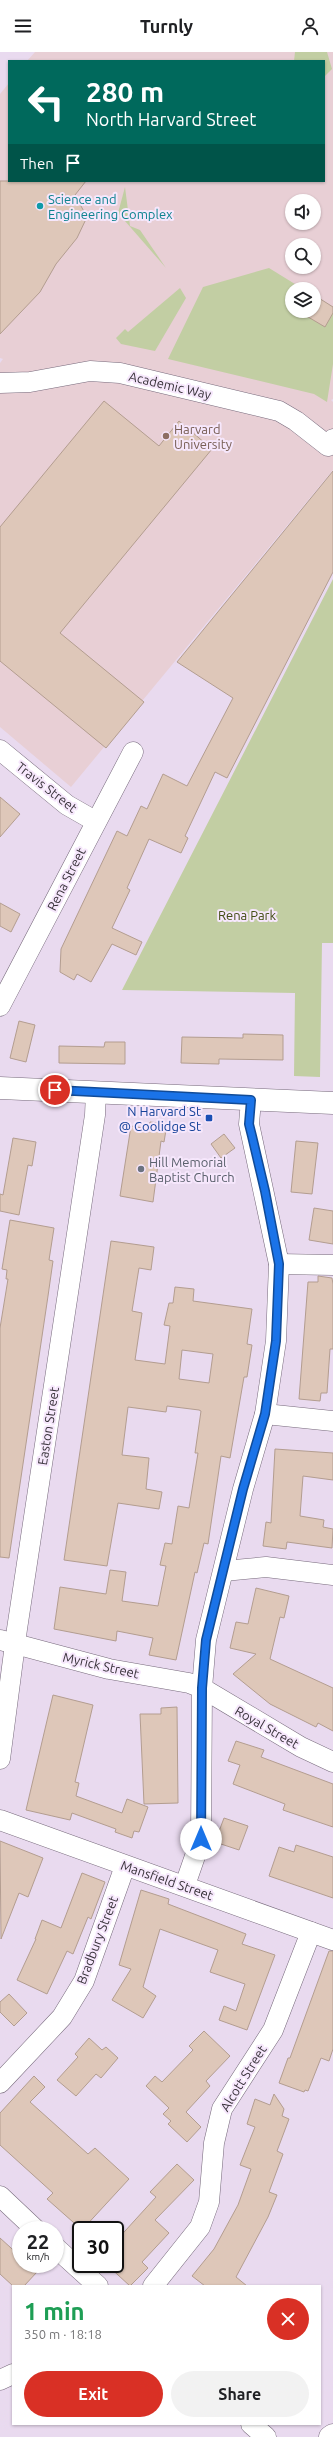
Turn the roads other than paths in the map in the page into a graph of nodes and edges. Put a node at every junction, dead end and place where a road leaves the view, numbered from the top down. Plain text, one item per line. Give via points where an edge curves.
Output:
1 (0, 384) edge
2 (331, 442) edge
3 (0, 750) edge
4 (133, 752) dead end
5 (95, 821) junction
6 (0, 1006) edge
7 (0, 1088) edge
8 (96, 1092) junction
9 (251, 1100) junction
10 (333, 1103) edge
11 (279, 1264) junction
12 (333, 1264) edge
13 (265, 1414) junction
14 (333, 1421) edge
15 (224, 1571) junction
16 (333, 1576) edge
17 (7, 1642) edge
18 (202, 1688) junction
19 (0, 1759) edge
20 (333, 1762) edge
21 (0, 1820) edge
22 (125, 1866) junction
23 (184, 1885) junction
24 (311, 1932) junction
25 (333, 1940) edge
26 (0, 2083) edge
27 (0, 2196) edge
28 (26, 2221) edge
29 (64, 2255) edge
30 (97, 2285) edge
31 (154, 2285) edge
32 (12, 2374) edge
33 (0, 2380) edge
34 (252, 2425) edge
35 (333, 2435) edge
36 (266, 2437) edge
37 (330, 2437) edge

1 - 2 street, Academic Way via 30,382 90,371 120,373 279,411
3 - 5 street, Travis Street via 67,805
4 - 5 street, Rena Street
5 - 6 street, Rena Street
7 - 8 main road
8 - 9 main road
8 - 17 street, Easton Street via 94,1122
9 - 10 main road
9 - 11 street via 249,1124
11 - 12 street
11 - 13 street via 276,1341
13 - 14 street
13 - 15 street via 243,1489
15 - 16 street via 266,1567
15 - 18 street via 206,1640
17 - 18 street, Myrick Street via 109,1669 189,1683
17 - 19 street, Easton Street
18 - 20 street, Royal Street via 301,1747
18 - 23 street via 201,1839
21 - 22 street, Mansfield Street
22 - 23 street, Mansfield Street
22 - 26 street, Bradbury Street via 84,1981 62,2017
23 - 24 street, Mansfield Street
24 - 25 street, Mansfield Street
24 - 31 street, Alcott Street via 273,2030 222,2109 214,2143 209,2202 200,2227
27 - 28 street
29 - 30 street
32 - 33 street
34 - 36 street
35 - 37 main road

